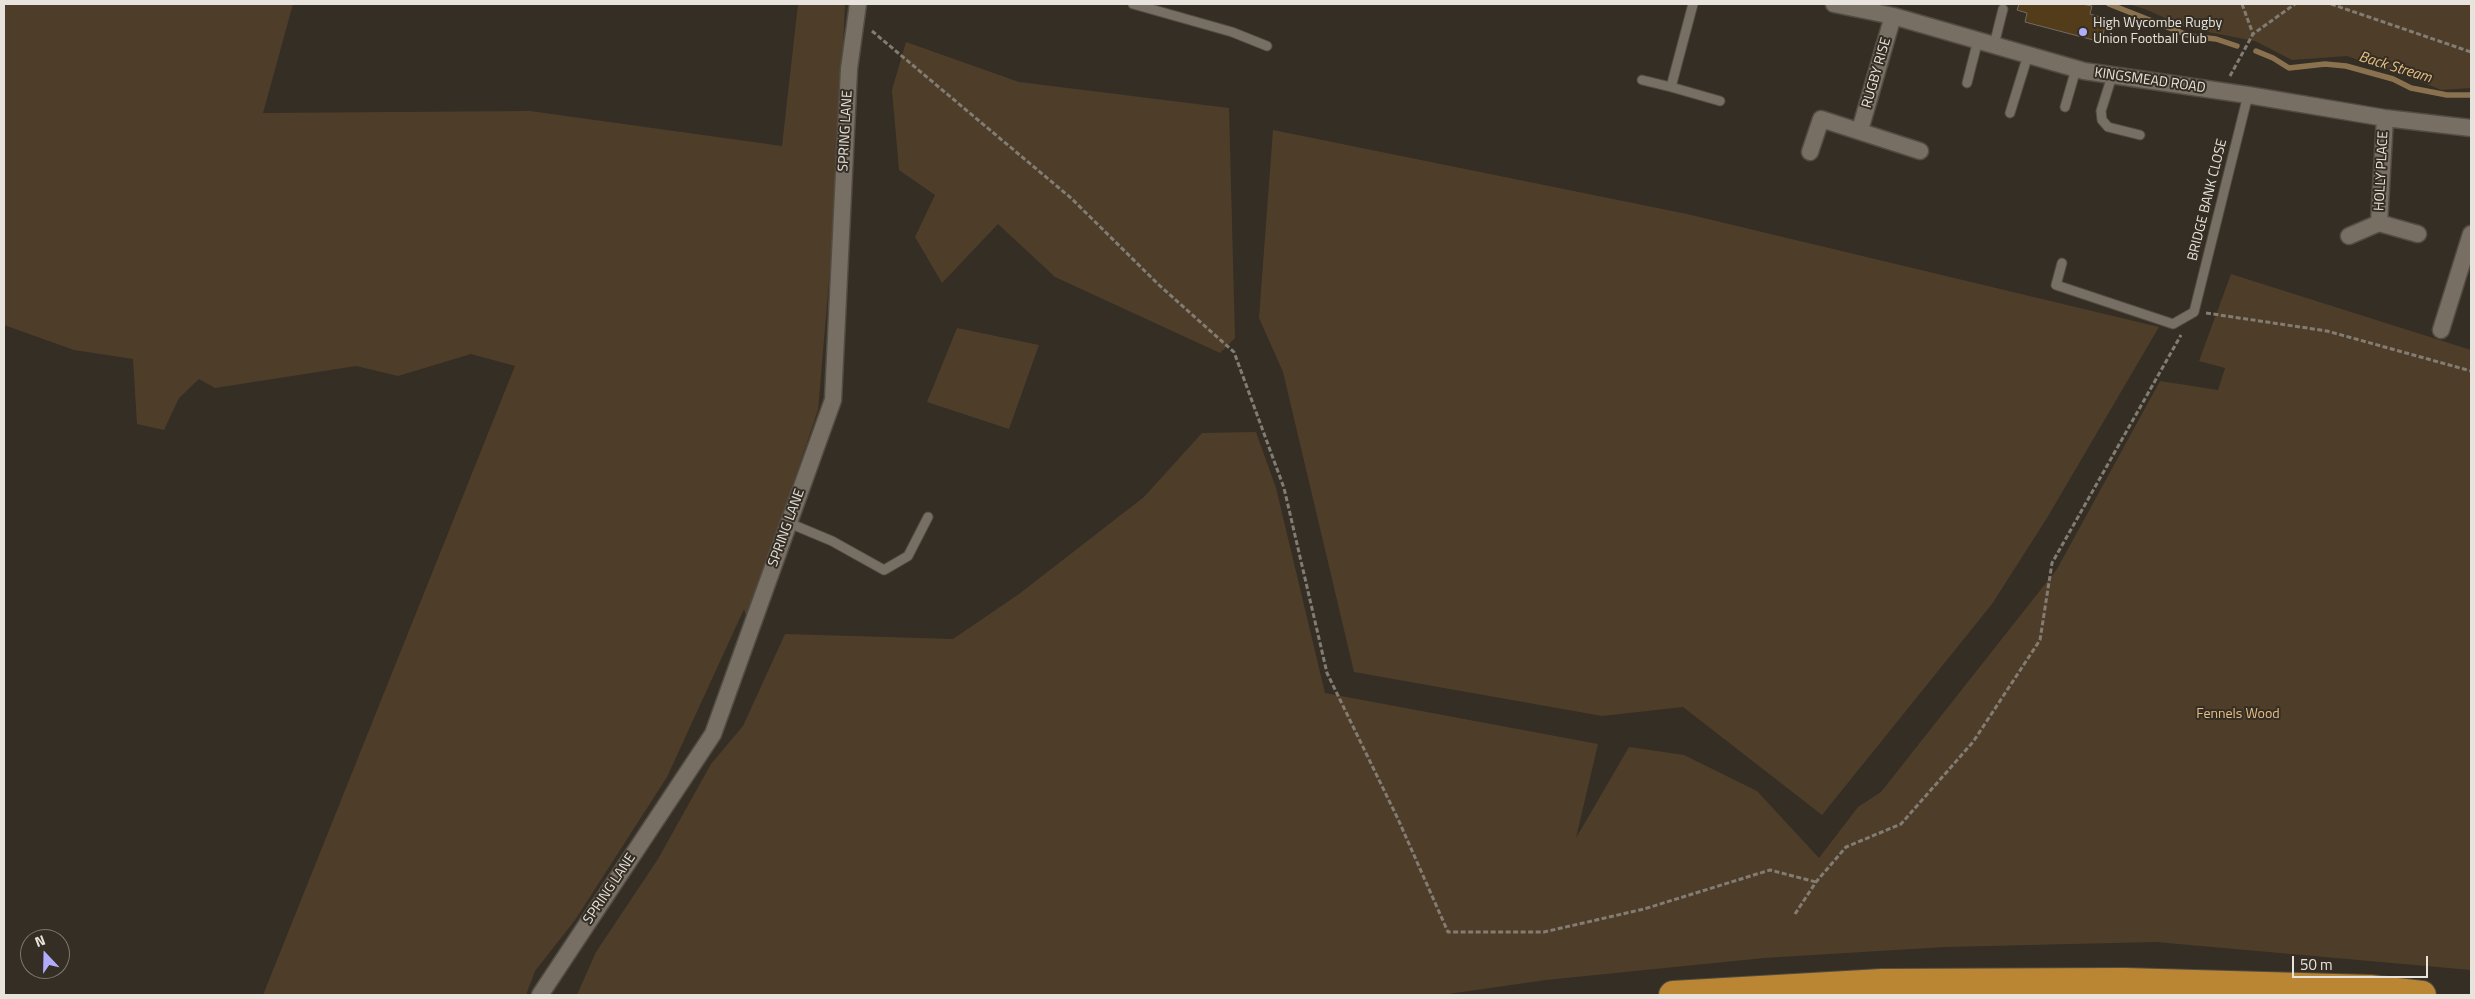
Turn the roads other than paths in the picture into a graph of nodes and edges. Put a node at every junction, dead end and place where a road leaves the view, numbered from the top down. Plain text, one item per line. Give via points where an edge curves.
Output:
1 (1132, 4) edge
2 (1693, 4) edge
3 (1834, 4) edge
4 (2003, 9) dead end
5 (857, 11) edge
6 (1894, 16) junction
7 (1986, 43) junction
8 (1267, 46) dead end
9 (2028, 55) junction
10 (2076, 69) junction
11 (2112, 76) junction
12 (1642, 80) dead end
13 (1967, 83) dead end
14 (1672, 87) junction
15 (2248, 94) junction
16 (1720, 101) dead end
17 (2064, 107) dead end
18 (2010, 113) dead end
19 (2385, 118) junction
20 (2471, 128) edge
21 (1860, 130) junction
22 (2140, 135) dead end
23 (1920, 151) dead end
24 (1810, 152) dead end
25 (2379, 223) junction
26 (2418, 234) dead end
27 (2471, 234) edge
28 (2349, 236) dead end
29 (2062, 263) dead end
30 (2441, 330) dead end
31 (928, 517) dead end
32 (789, 523) junction
33 (540, 995) edge
34 (1673, 995) edge
35 (2422, 995) edge

1 - 8 lane via 1232,32
2 - 14 lane
3 - 6 street, KINGSMEAD ROAD
4 - 7 lane
5 - 32 street, SPRING LANE via 849,70 833,400
6 - 7 street, KINGSMEAD ROAD
6 - 21 street, RUGBY RISE
7 - 9 street, KINGSMEAD ROAD
7 - 13 lane
9 - 10 street, KINGSMEAD ROAD
9 - 18 lane
10 - 11 street, KINGSMEAD ROAD
10 - 17 lane
11 - 15 street, KINGSMEAD ROAD
11 - 22 lane via 2101,111 2102,120 2108,127
12 - 14 lane
14 - 16 lane
15 - 19 street, KINGSMEAD ROAD
15 - 29 lane, BRIDGE BANK CLOSE via 2194,312 2173,324 2056,285
19 - 20 street, KINGSMEAD ROAD
19 - 25 street, HOLLY PLACE
21 - 23 street
21 - 24 street via 1821,119
25 - 26 street, HOLLY PLACE
25 - 28 street, HOLLY PLACE
27 - 30 street
31 - 32 lane via 908,556 884,570 832,541
32 - 33 street, SPRING LANE via 713,734
34 - 35 highway via 1882,983 2124,982 2370,989

